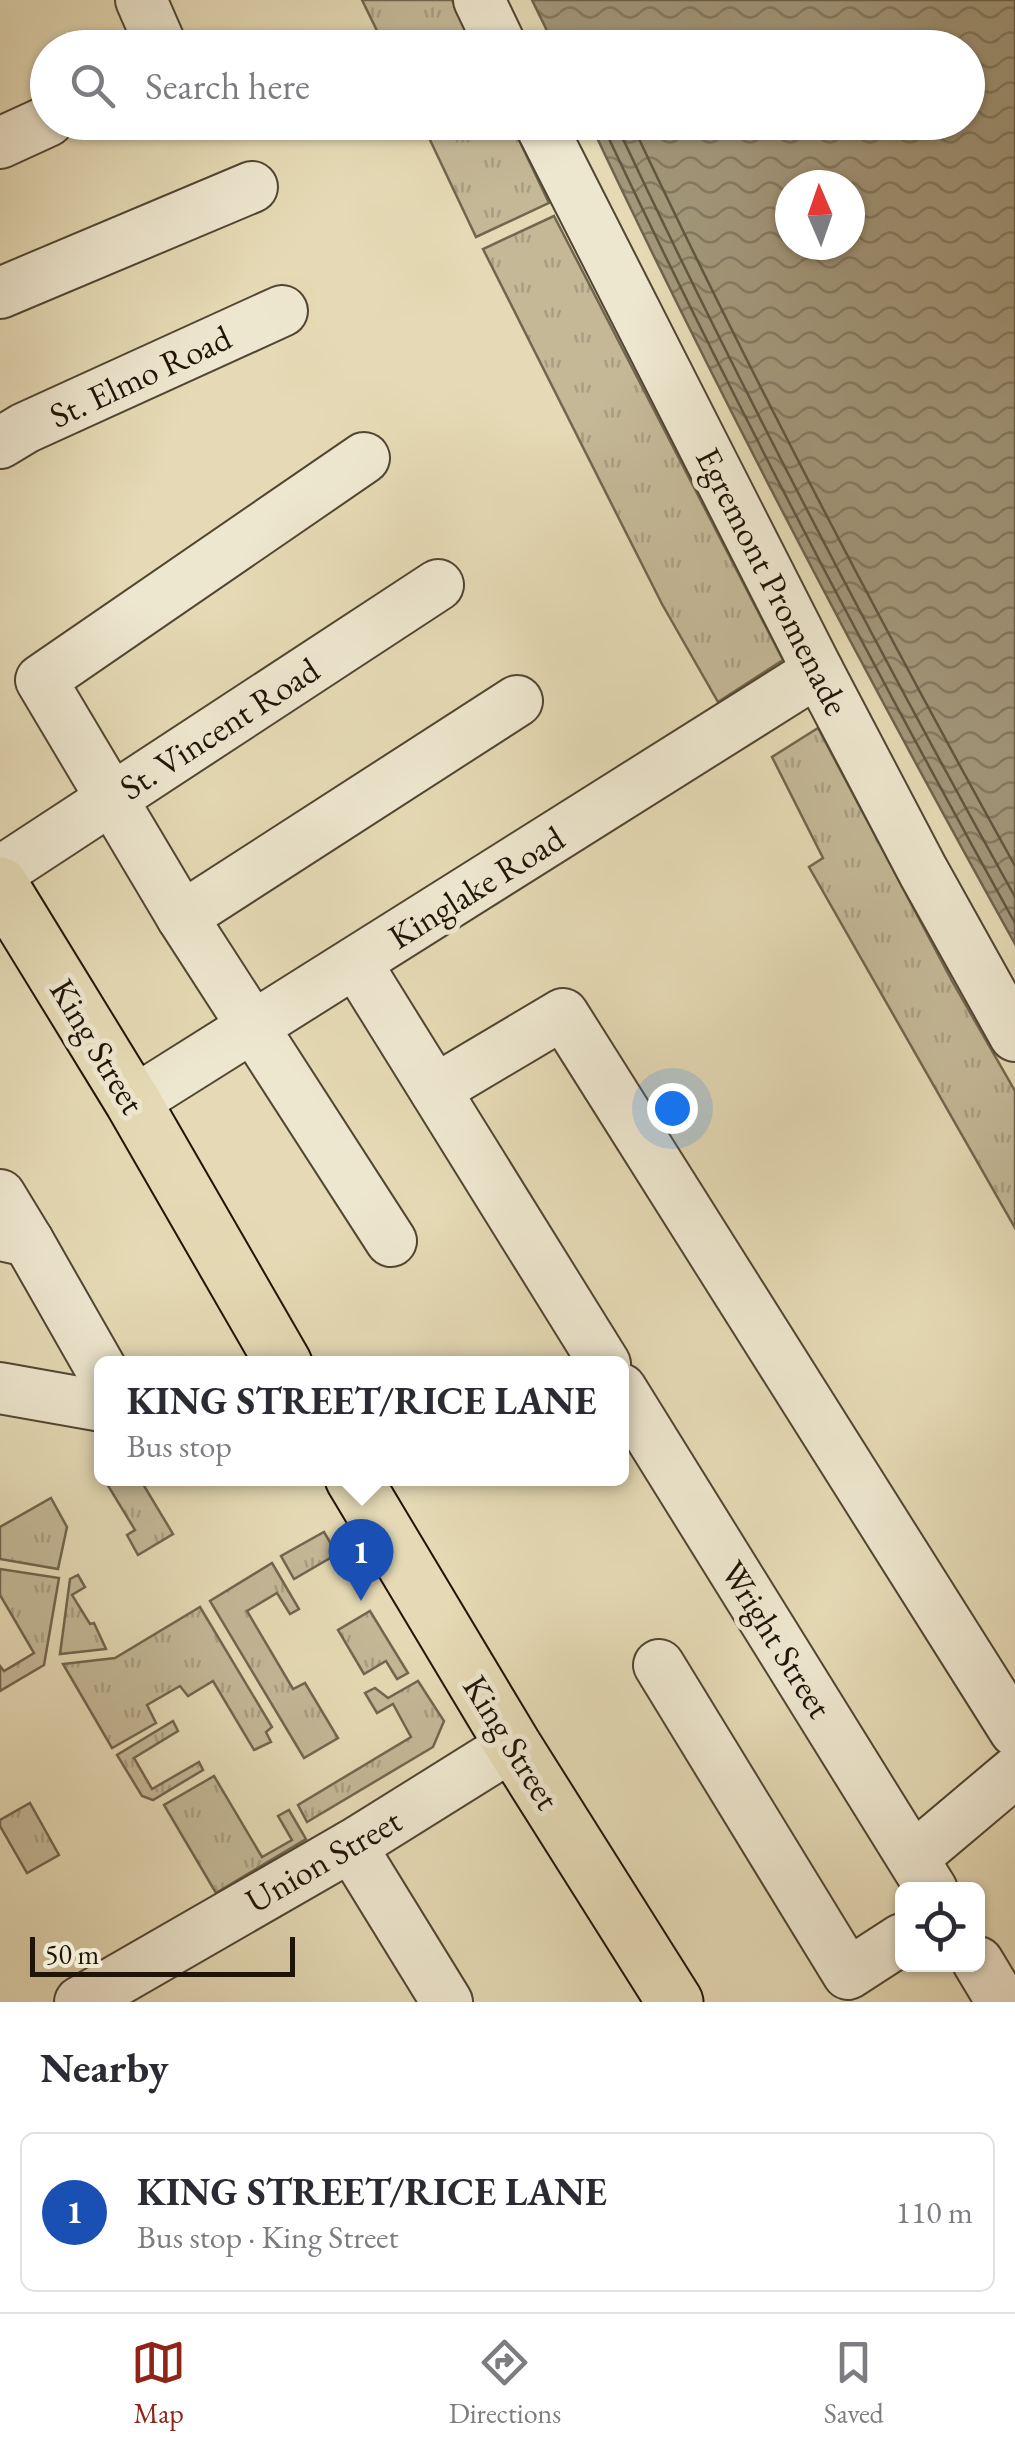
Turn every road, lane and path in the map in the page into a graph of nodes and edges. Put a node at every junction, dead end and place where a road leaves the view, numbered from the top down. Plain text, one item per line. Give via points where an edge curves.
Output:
1 (140, 0) edge
2 (479, 0) edge
3 (154, 30) edge
4 (493, 30) edge
5 (30, 130) edge
6 (547, 140) edge
7 (0, 143) edge
8 (252, 187) dead end
9 (0, 292) edge
10 (282, 311) dead end
11 (0, 443) edge
12 (364, 458) dead end
13 (438, 585) dead end
14 (818, 671) junction
15 (518, 701) dead end
16 (112, 798) junction
17 (0, 872) edge
18 (8, 915) edge
19 (182, 917) junction
20 (356, 963) junction
21 (253, 1027) junction
22 (1015, 1036) edge
23 (435, 1090) junction
24 (132, 1102) junction
25 (0, 1195) edge
26 (14, 1238) edge
27 (391, 1242) dead end
28 (279, 1356) edge
29 (600, 1356) edge
30 (94, 1358) edge
31 (0, 1388) edge
32 (629, 1402) edge
33 (94, 1405) edge
34 (358, 1486) edge
35 (659, 1665) dead end
36 (1015, 1731) edge
37 (513, 1745) junction
38 (1015, 1772) edge
39 (351, 1846) junction
40 (923, 1874) edge
41 (895, 1944) edge
42 (984, 1972) edge
43 (80, 2002) edge
44 (447, 2002) edge
45 (676, 2002) edge
46 (1002, 2002) edge

1 - 3 street
2 - 4 street
5 - 7 street
6 - 14 street, Egremont Promenade
8 - 9 street
10 - 11 street, St. Elmo Road
12 - 16 street via 41,680
13 - 16 street, St. Vincent Road
14 - 20 street, Kinglake Road
14 - 22 street, Egremont Promenade
15 - 19 street
16 - 17 street, St. Vincent Road
16 - 19 street
18 - 24 main road, King Street
19 - 21 street
20 - 21 street, Kinglake Road
20 - 23 street
21 - 24 street, Kinglake Road
21 - 27 street
23 - 29 street
23 - 36 street via 563,1014
24 - 28 main road, King Street
25 - 26 street
26 - 30 street
31 - 33 street
32 - 40 street, Wright Street
34 - 37 main road, King Street
35 - 41 street via 848,1974
37 - 39 street, Union Street
37 - 45 main road, King Street
38 - 40 street
39 - 43 street, Union Street
39 - 44 street
42 - 46 street

